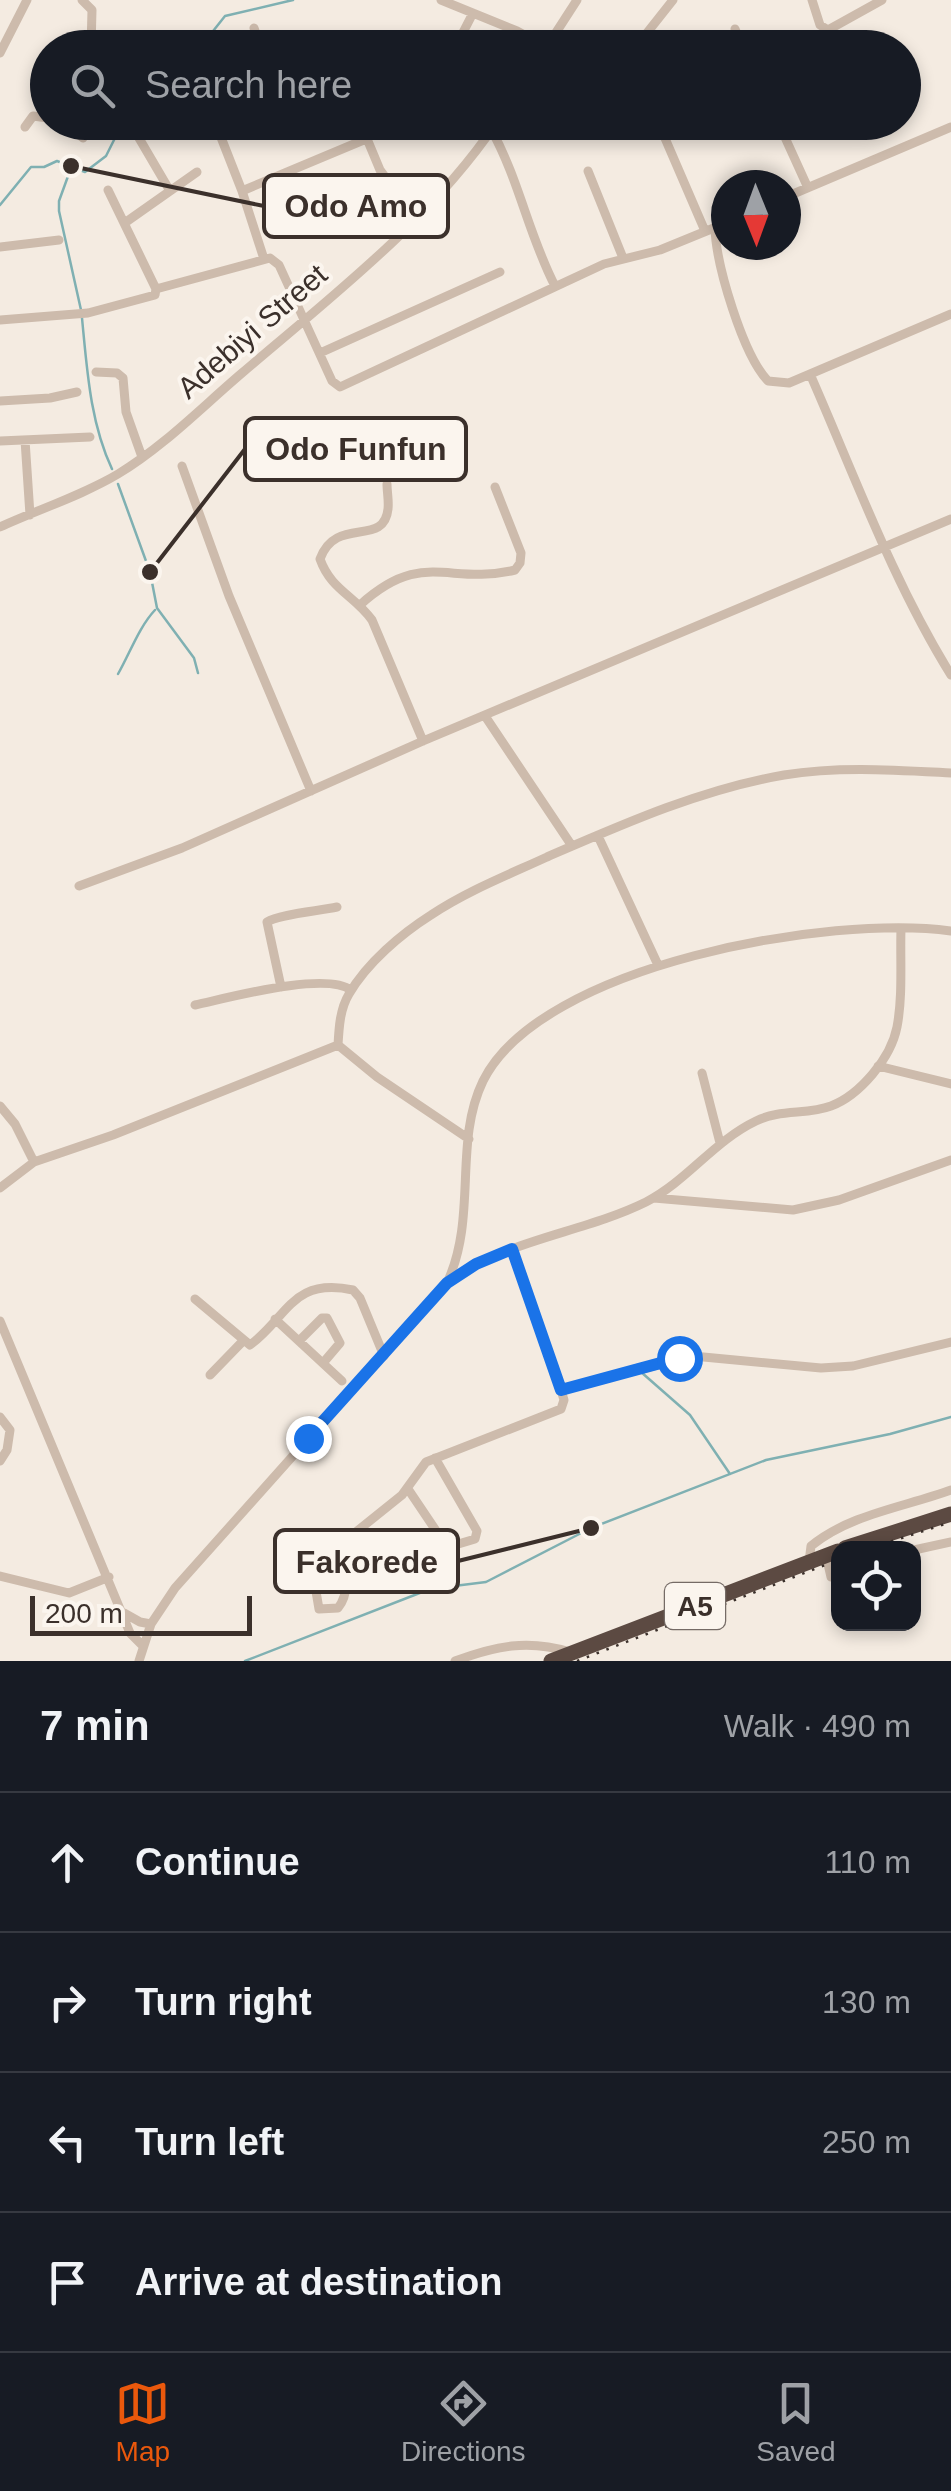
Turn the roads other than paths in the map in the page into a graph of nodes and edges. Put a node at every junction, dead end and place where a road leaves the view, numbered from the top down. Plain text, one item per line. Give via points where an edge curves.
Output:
1 (26, 0) edge
2 (82, 0) edge
3 (441, 0) edge
4 (577, 0) edge
5 (673, 0) edge
6 (812, 0) edge
7 (882, 0) edge
8 (473, 13) junction
9 (91, 30) edge
10 (464, 30) edge
11 (510, 30) edge
12 (557, 30) edge
13 (646, 30) edge
14 (0, 53) edge
15 (30, 120) edge
16 (25, 126) dead end
17 (951, 127) edge
18 (140, 140) edge
19 (221, 140) edge
20 (364, 140) edge
21 (366, 140) edge
22 (484, 140) edge
23 (500, 140) edge
24 (667, 140) edge
25 (786, 140) edge
26 (921, 140) edge
27 (921, 140) edge
28 (196, 172) dead end
29 (588, 172) dead end
30 (808, 188) junction
31 (108, 190) dead end
32 (242, 191) junction
33 (801, 191) edge
34 (170, 192) junction
35 (416, 218) junction
36 (126, 222) junction
37 (710, 229) junction
38 (58, 240) dead end
39 (0, 247) edge
40 (623, 258) junction
41 (264, 259) junction
42 (500, 272) dead end
43 (554, 286) junction
44 (156, 289) junction
45 (951, 314) edge
46 (0, 320) edge
47 (305, 320) junction
48 (320, 353) junction
49 (96, 372) dead end
50 (810, 374) junction
51 (77, 392) dead end
52 (0, 400) edge
53 (90, 437) dead end
54 (26, 440) junction
55 (0, 441) edge
56 (142, 457) junction
57 (182, 466) dead end
58 (387, 484) dead end
59 (495, 487) dead end
60 (30, 514) junction
61 (951, 519) edge
62 (0, 527) edge
63 (886, 547) junction
64 (360, 605) junction
65 (951, 676) edge
66 (485, 716) junction
67 (424, 741) junction
68 (951, 773) edge
69 (310, 792) junction
70 (598, 836) junction
71 (572, 846) junction
72 (78, 886) dead end
73 (337, 906) dead end
74 (901, 928) junction
75 (951, 931) edge
76 (658, 965) junction
77 (282, 986) junction
78 (351, 990) junction
79 (195, 1005) dead end
80 (338, 1045) junction
81 (878, 1066) junction
82 (702, 1073) dead end
83 (951, 1084) edge
84 (0, 1106) edge
85 (468, 1139) junction
86 (720, 1143) junction
87 (951, 1160) edge
88 (34, 1162) junction
89 (0, 1188) edge
90 (654, 1198) junction
91 (512, 1249) junction
92 (447, 1283) junction
93 (195, 1300) dead end
94 (274, 1318) junction
95 (0, 1324) edge
96 (299, 1341) junction
97 (242, 1342) junction
98 (951, 1342) edge
99 (6, 1345) edge
100 (384, 1356) junction
101 (323, 1364) junction
102 (210, 1375) dead end
103 (342, 1381) dead end
104 (561, 1390) junction
105 (0, 1417) edge
106 (435, 1458) junction
107 (0, 1461) edge
108 (408, 1489) junction
109 (951, 1490) edge
110 (951, 1514) edge
111 (868, 1541) edge
112 (951, 1542) edge
113 (343, 1543) junction
114 (921, 1548) edge
115 (831, 1554) edge
116 (816, 1560) junction
117 (312, 1568) junction
118 (0, 1576) edge
119 (831, 1577) edge
120 (109, 1578) junction
121 (285, 1590) dead end
122 (124, 1612) junction
123 (151, 1624) junction
124 (142, 1645) junction
125 (572, 1652) junction
126 (139, 1661) edge
127 (456, 1661) edge
128 (550, 1661) edge

1 - 14 street
2 - 9 street via 92,10
3 - 8 street
4 - 12 street
5 - 13 street
6 - 7 street via 828,30
8 - 10 street
8 - 11 street
15 - 16 street
17 - 27 street
18 - 34 street
19 - 32 street
20 - 32 street
21 - 35 street
22 - 35 street, Adebiyi Street
23 - 43 street
24 - 37 street
25 - 30 street
26 - 30 street
28 - 34 street
29 - 40 street
30 - 33 street
31 - 36 street
32 - 41 street
34 - 36 street
35 - 47 street, Adebiyi Street
36 - 44 street
37 - 40 street
37 - 50 street via 722,279 762,375 778,384
38 - 39 street
40 - 43 street
41 - 44 street
41 - 47 street via 279,264
42 - 48 street
43 - 48 street via 340,387
44 - 46 street via 95,312
45 - 50 street
47 - 48 street
47 - 56 street, Adebiyi Street
49 - 56 street via 123,378 126,412
50 - 63 street
51 - 52 street
53 - 54 street
54 - 55 street
54 - 60 street
56 - 60 street, Adebiyi Street
57 - 69 street
58 - 64 street via 382,524 336,537 320,559 330,582
59 - 64 street via 521,553 515,570 417,572
60 - 62 street, Adebiyi Street
61 - 63 street
63 - 65 street
63 - 66 street
64 - 67 street
66 - 67 street
66 - 71 street
67 - 69 street
68 - 70 street via 789,774 705,794
69 - 72 street
70 - 71 street
70 - 76 street
71 - 78 street via 432,914
73 - 77 street via 267,922
74 - 75 street
74 - 76 street via 770,939
74 - 81 street via 898,1024
76 - 85 street via 553,1012 514,1039 481,1085
77 - 78 street via 338,983
77 - 79 street
78 - 80 street
80 - 85 street
80 - 88 street
81 - 83 street
81 - 86 street via 834,1105 769,1116
82 - 86 street
84 - 88 street
85 - 92 street via 463,1236
86 - 90 street
87 - 90 street via 793,1210
88 - 89 street
90 - 91 street
91 - 92 street
91 - 104 street
92 - 100 street
93 - 97 street
94 - 96 street
94 - 97 street via 252,1344
94 - 100 street via 298,1294 353,1290
95 - 99 street
96 - 101 street
96 - 101 street via 327,1318 340,1343
97 - 102 street
98 - 104 street via 852,1366 693,1356
99 - 120 street
100 - 123 street via 175,1588
101 - 103 street
104 - 106 street via 564,1405 552,1414
105 - 107 street via 10,1430
106 - 108 street
106 - 108 street via 476,1539 445,1544
108 - 113 street
109 - 116 street via 822,1538 811,1546
110 - 111 highway
112 - 114 street
113 - 117 street
113 - 117 street via 345,1598 338,1608 320,1609
115 - 116 highway, A5
116 - 119 street
116 - 125 highway, A5
117 - 121 street
118 - 120 street via 69,1593
120 - 122 street
122 - 123 street
122 - 124 street
123 - 124 street
124 - 126 street
125 - 127 street via 509,1645
125 - 128 highway, A5

